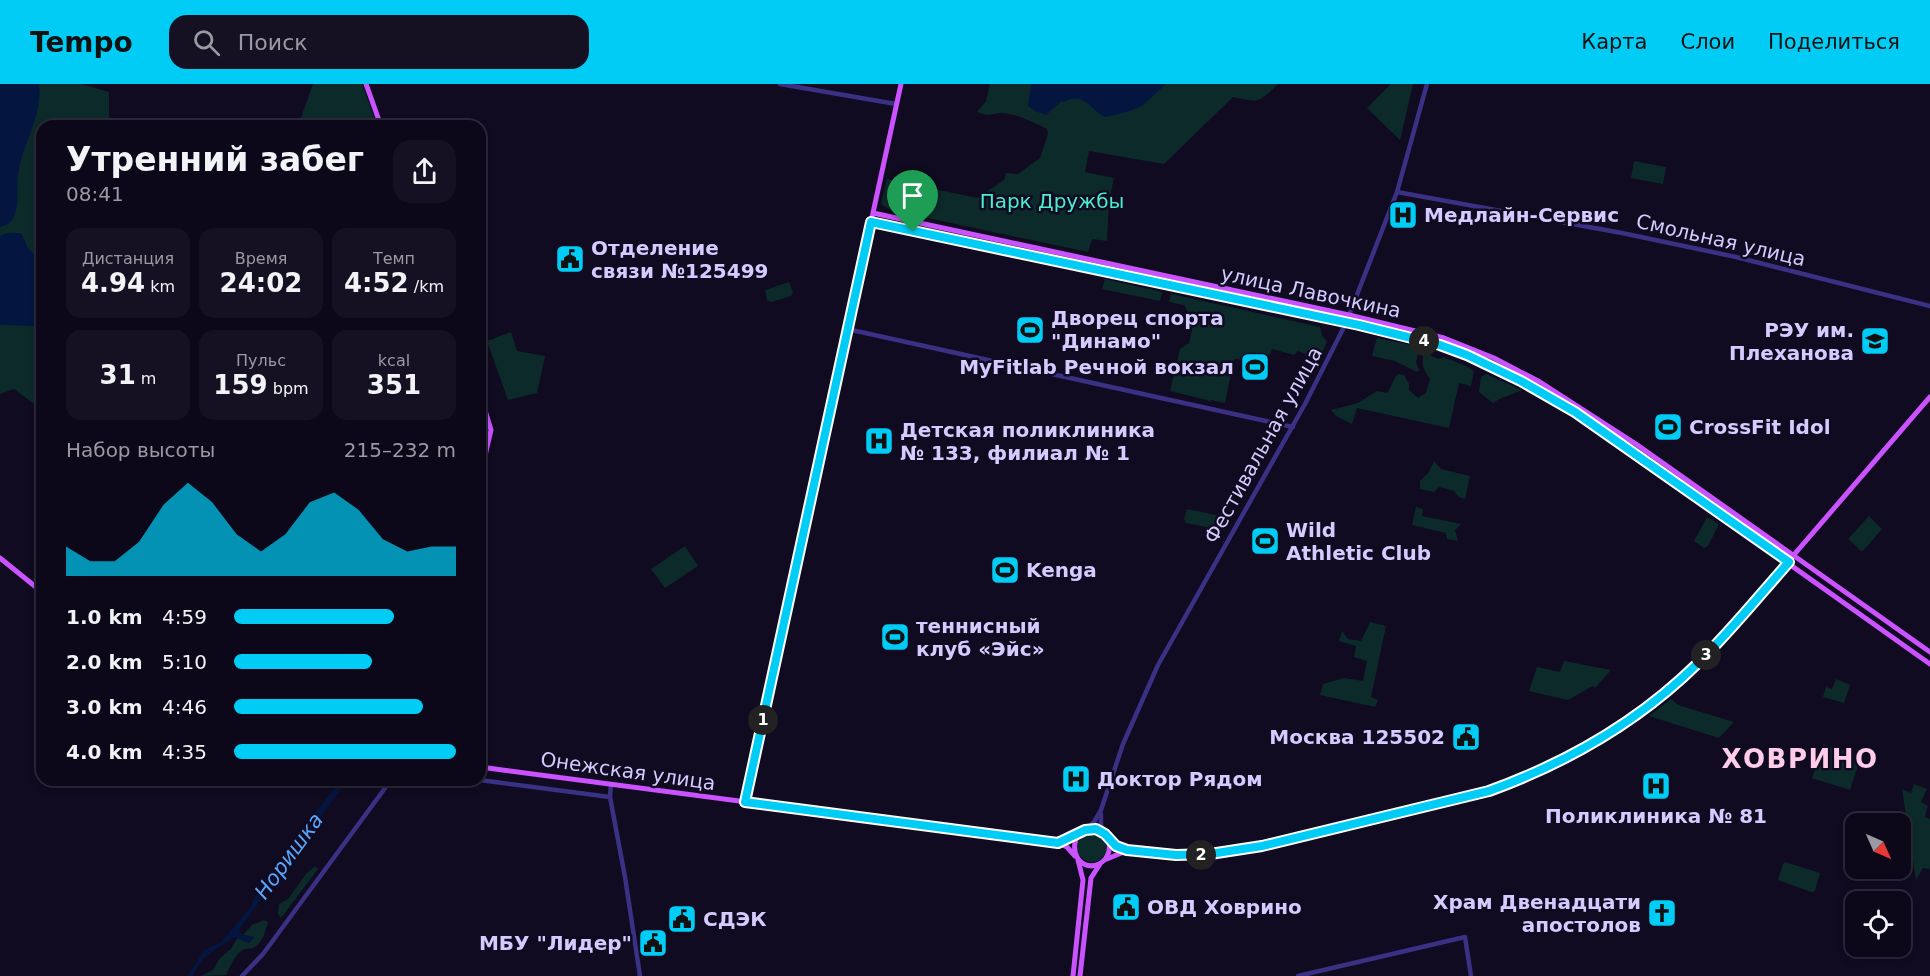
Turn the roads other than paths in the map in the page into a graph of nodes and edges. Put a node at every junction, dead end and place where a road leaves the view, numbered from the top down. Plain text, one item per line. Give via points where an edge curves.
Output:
1 (366, 84) edge
2 (780, 84) edge
3 (901, 84) edge
4 (1427, 84) edge
5 (896, 104) junction
6 (379, 120) edge
7 (1397, 192) junction
8 (873, 213) junction
9 (871, 222) junction
10 (1930, 306) edge
11 (1349, 315) junction
12 (1346, 323) junction
13 (847, 329) junction
14 (1930, 397) edge
15 (1570, 400) junction
16 (1579, 405) junction
17 (1566, 406) junction
18 (1575, 412) junction
19 (486, 414) edge
20 (1293, 426) junction
21 (486, 451) edge
22 (1795, 555) junction
23 (0, 558) edge
24 (1789, 562) junction
25 (36, 587) edge
26 (1930, 652) edge
27 (1930, 664) edge
28 (486, 768) edge
29 (486, 781) edge
30 (611, 784) junction
31 (386, 786) edge
32 (610, 797) junction
33 (745, 802) junction
34 (1101, 810) junction
35 (1082, 831) junction
36 (1106, 836) junction
37 (1058, 843) junction
38 (1127, 850) junction
39 (1076, 857) junction
40 (1103, 862) junction
41 (242, 976) edge
42 (640, 976) edge
43 (1072, 976) edge
44 (1080, 976) edge
45 (1298, 976) edge
46 (1471, 976) edge

1 - 6 main road
2 - 5 street
3 - 5 main road
4 - 7 street, Фестивальная улица
5 - 8 main road
7 - 10 street, Смольная улица via 1736,257
7 - 11 street, Фестивальная улица
8 - 9 main road
8 - 11 main road, улица Лавочкина
9 - 12 main road, улица Лавочкина
9 - 13 main road
11 - 12 street, Фестивальная улица
11 - 15 main road, улица Лавочкина via 1470,347
12 - 17 main road, улица Лавочкина via 1467,355
12 - 20 street, Фестивальная улица
13 - 20 street
13 - 33 main road
14 - 22 main road
15 - 16 main road, улица Лавочкина
15 - 17 street via 1571,405
16 - 18 street via 1573,406
16 - 22 main road, улица Лавочкина
17 - 18 main road, улица Лавочкина
18 - 24 main road, улица Лавочкина
19 - 21 main road via 491,430
20 - 34 street, Фестивальная улица via 1151,679
22 - 24 main road
22 - 26 main road, улица Лавочкина
23 - 25 main road
24 - 27 main road, улица Лавочкина
24 - 38 main road via 1696,665 1636,715 1588,746 1513,782 1478,794 1241,850 1189,855
28 - 30 main road, Онежская улица
29 - 32 street
30 - 32 street
30 - 33 main road, Онежская улица
31 - 41 street via 263,954
32 - 42 street
33 - 37 main road, Онежская улица
34 - 35 street, Фестивальная улица
34 - 36 street, Фестивальная улица
35 - 36 main road via 1096,829
35 - 37 main road
35 - 39 main road via 1074,844
36 - 38 main road
36 - 40 main road via 1110,852
37 - 39 main road, Онежская улица
38 - 40 main road
39 - 40 main road via 1089,865
39 - 43 main road via 1083,877
40 - 44 main road via 1091,878
45 - 46 street via 1465,938

